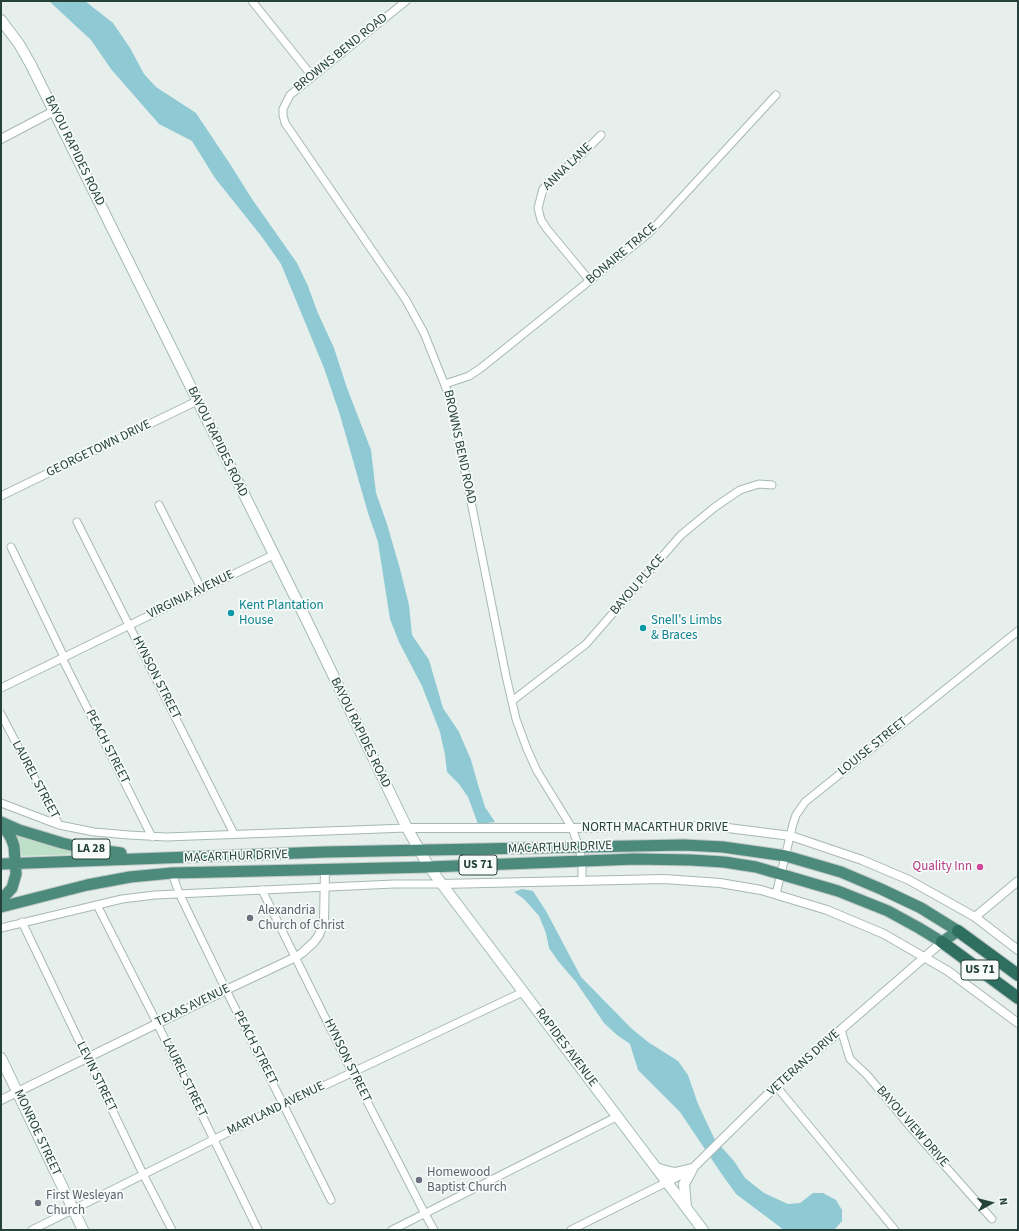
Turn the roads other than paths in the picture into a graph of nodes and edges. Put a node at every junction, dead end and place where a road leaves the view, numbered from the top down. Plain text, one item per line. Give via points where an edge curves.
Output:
1 (252, 1) edge
2 (406, 1) edge
3 (1, 20) edge
4 (312, 76) junction
5 (776, 95) dead end
6 (54, 111) junction
7 (601, 135) dead end
8 (1, 139) edge
9 (590, 281) junction
10 (445, 384) junction
11 (197, 401) junction
12 (772, 485) dead end
13 (1, 496) edge
14 (159, 504) dead end
15 (77, 522) dead end
16 (11, 548) dead end
17 (273, 555) junction
18 (202, 590) junction
19 (129, 625) junction
20 (1018, 632) edge
21 (63, 657) junction
22 (1, 688) edge
23 (512, 701) junction
24 (1, 714) edge
25 (1, 803) edge
26 (1, 822) edge
27 (59, 825) junction
28 (1, 827) edge
29 (407, 828) junction
30 (572, 828) junction
31 (234, 834) junction
32 (791, 836) junction
33 (152, 837) junction
34 (579, 847) junction
35 (420, 851) junction
36 (325, 852) junction
37 (786, 856) junction
38 (186, 857) junction
39 (582, 862) junction
40 (16, 863) junction
41 (1, 864) edge
42 (429, 867) junction
43 (325, 869) junction
44 (172, 873) junction
45 (780, 873) junction
46 (582, 881) junction
47 (1018, 881) edge
48 (441, 884) junction
49 (325, 888) junction
50 (262, 890) junction
51 (179, 893) junction
52 (776, 894) junction
53 (1, 900) edge
54 (97, 905) junction
55 (1, 907) edge
56 (975, 917) junction
57 (22, 922) junction
58 (1, 928) edge
59 (958, 931) junction
60 (942, 942) junction
61 (1018, 950) edge
62 (296, 957) junction
63 (925, 957) junction
64 (1018, 975) edge
65 (226, 990) junction
66 (523, 992) junction
67 (1018, 998) edge
68 (1018, 1022) edge
69 (157, 1023) junction
70 (841, 1030) junction
71 (87, 1057) junction
72 (1, 1058) edge
73 (352, 1072) junction
74 (776, 1086) junction
75 (17, 1092) junction
76 (1, 1100) edge
77 (283, 1105) junction
78 (618, 1116) junction
79 (214, 1140) junction
80 (694, 1167) junction
81 (656, 1168) junction
82 (143, 1174) junction
83 (667, 1182) junction
84 (331, 1200) dead end
85 (686, 1207) junction
86 (72, 1209) junction
87 (425, 1214) junction
88 (992, 1219) dead end
89 (32, 1230) edge
90 (83, 1230) edge
91 (172, 1230) edge
92 (258, 1230) edge
93 (392, 1230) edge
94 (434, 1230) edge
95 (572, 1230) edge
96 (703, 1230) edge
97 (895, 1230) edge

1 - 4 street
2 - 4 street, BROWNS BEND ROAD
3 - 6 main road, BAYOU RAPIDES ROAD via 19,44
4 - 10 street, BROWNS BEND ROAD via 290,95 283,109 285,123 406,300 424,332
5 - 9 street, BONAIRE TRACE via 649,233
6 - 8 street
6 - 11 main road, BAYOU RAPIDES ROAD
7 - 9 street, ANNA LANE via 546,186 538,208 547,229
9 - 10 street, BONAIRE TRACE via 481,368 469,376
10 - 23 street, BROWNS BEND ROAD via 451,402
11 - 13 street, GEORGETOWN DRIVE
11 - 17 main road, BAYOU RAPIDES ROAD
12 - 23 street, BAYOU PLACE via 759,484 740,490 681,535 586,644
14 - 18 street
15 - 19 street, HYNSON STREET
16 - 21 street, PEACH STREET
17 - 18 street, VIRGINIA AVENUE
17 - 29 main road, BAYOU RAPIDES ROAD
18 - 19 street, VIRGINIA AVENUE
19 - 21 street, VIRGINIA AVENUE
19 - 31 street, HYNSON STREET
20 - 32 street, LOUISE STREET via 804,802 796,815
21 - 22 street, VIRGINIA AVENUE
21 - 33 street, PEACH STREET
23 - 30 street, BROWNS BEND ROAD via 534,766
24 - 27 street, LAUREL STREET
25 - 27 street, MACARTHUR DRIVE
26 - 38 highway, LA 28 via 36,836 83,848 124,854
27 - 33 street, MACARTHUR DRIVE via 110,834
28 - 40 highway via 11,838
29 - 30 street, NORTH MACARTHUR DRIVE
29 - 31 street, MACARTHUR DRIVE
29 - 35 main road, BAYOU RAPIDES ROAD
30 - 32 street, NORTH MACARTHUR DRIVE via 720,827
30 - 34 street, BROWNS BEND ROAD
31 - 33 street, MACARTHUR DRIVE
32 - 37 street, LOUISE STREET
32 - 56 street, NORTH MACARTHUR DRIVE via 862,860 909,880
34 - 35 highway, MACARTHUR DRIVE / US 71
34 - 37 highway, MACARTHUR DRIVE / US 71 via 684,845 723,847
34 - 39 street, BROWNS BEND ROAD
35 - 36 highway, MACARTHUR DRIVE / US 71
35 - 42 main road, BAYOU RAPIDES ROAD
36 - 38 highway, MACARTHUR DRIVE / US 71
36 - 43 highway
37 - 45 street, LOUISE STREET
37 - 59 highway, MACARTHUR DRIVE / US 71 via 840,872 881,889 921,908
38 - 40 highway, MACARTHUR DRIVE / US 71
39 - 42 highway, MACARTHUR DRIVE / US 71
39 - 45 highway, MACARTHUR DRIVE / US 71 via 711,861 756,866
39 - 46 street, BROWNS BEND ROAD
40 - 41 highway, MACARTHUR DRIVE / US 71
40 - 53 highway via 12,888
42 - 43 highway, MACARTHUR DRIVE / US 71
42 - 48 main road, RAPIDES AVENUE
43 - 44 highway, MACARTHUR DRIVE / US 71
43 - 49 street, TEXAS AVENUE
44 - 51 street, PEACH STREET
44 - 55 highway, MACARTHUR DRIVE / US 71 via 88,885
45 - 52 street, LOUISE STREET
45 - 60 highway, MACARTHUR DRIVE / US 71 via 863,900 907,921
46 - 48 street
46 - 52 street via 699,881 737,885
47 - 56 street
48 - 49 street
48 - 66 main road, RAPIDES AVENUE
49 - 50 street
49 - 62 street, TEXAS AVENUE via 322,928 314,942
50 - 51 street
50 - 62 street, HYNSON STREET
51 - 54 street via 122,899
51 - 65 street, PEACH STREET
52 - 63 street via 821,907 862,924
54 - 57 street
54 - 69 street, LAUREL STREET
56 - 61 street, NORTH MACARTHUR DRIVE
57 - 58 street
57 - 71 street, LEVIN STREET
59 - 60 highway
59 - 64 highway, MACARTHUR DRIVE / US 71
60 - 63 street, VETERANS DRIVE
60 - 67 highway, MACARTHUR DRIVE / US 71
62 - 65 street, TEXAS AVENUE
62 - 73 street, HYNSON STREET
63 - 68 street
63 - 70 street, VETERANS DRIVE
65 - 69 street, TEXAS AVENUE
65 - 77 street, PEACH STREET
66 - 73 street, MARYLAND AVENUE
66 - 78 main road, RAPIDES AVENUE
69 - 71 street, TEXAS AVENUE
69 - 79 street, LAUREL STREET
70 - 74 street, VETERANS DRIVE
70 - 88 street, BAYOU VIEW DRIVE via 850,1059 867,1074
71 - 75 street, TEXAS AVENUE
71 - 82 street, LEVIN STREET
72 - 75 main road, MONROE STREET
73 - 77 street, MARYLAND AVENUE
73 - 87 street, HYNSON STREET
74 - 80 street, VETERANS DRIVE
74 - 97 street
75 - 76 street, TEXAS AVENUE
75 - 86 main road, MONROE STREET
77 - 79 street, MARYLAND AVENUE
77 - 84 street, PEACH STREET
78 - 81 main road, RAPIDES AVENUE
78 - 87 street
79 - 82 street, MARYLAND AVENUE
79 - 92 street, LAUREL STREET
80 - 81 main road via 675,1173
80 - 83 street, VETERANS DRIVE
80 - 85 main road via 684,1184
81 - 83 main road, RAPIDES AVENUE
82 - 86 street, MARYLAND AVENUE
82 - 91 street, LEVIN STREET
83 - 85 main road, RAPIDES AVENUE
83 - 95 street
85 - 96 main road, RAPIDES AVENUE
86 - 89 street, MARYLAND AVENUE
86 - 90 main road, MONROE STREET
87 - 93 street
87 - 94 street, HYNSON STREET

